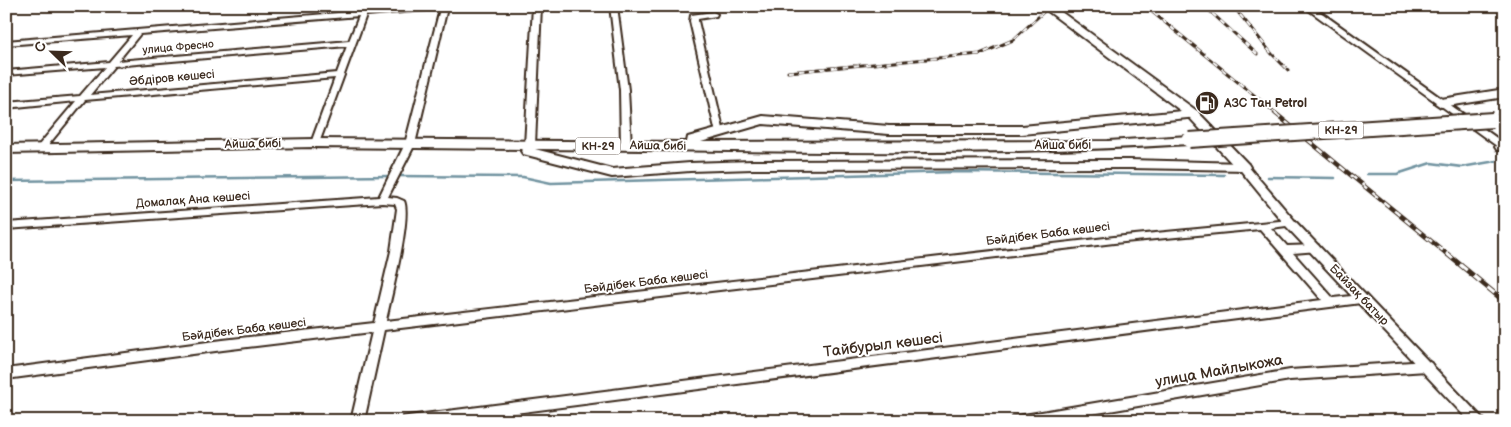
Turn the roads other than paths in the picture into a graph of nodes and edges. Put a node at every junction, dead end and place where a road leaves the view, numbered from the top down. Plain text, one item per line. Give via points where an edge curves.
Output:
1 (444, 6) edge
2 (449, 6) edge
3 (538, 6) edge
4 (613, 6) edge
5 (1046, 6) edge
6 (1307, 6) edge
7 (363, 14) junction
8 (713, 14) dead end
9 (137, 33) junction
10 (6, 43) edge
11 (352, 43) junction
12 (112, 64) junction
13 (6, 73) edge
14 (340, 75) junction
15 (1505, 93) edge
16 (83, 98) junction
17 (1441, 103) junction
18 (6, 105) edge
19 (1193, 114) junction
20 (1499, 120) edge
21 (792, 121) junction
22 (720, 134) junction
23 (315, 143) junction
24 (410, 144) junction
25 (508, 145) junction
26 (530, 145) junction
27 (780, 145) junction
28 (629, 146) junction
29 (42, 147) junction
30 (667, 147) junction
31 (1504, 147) edge
32 (6, 149) edge
33 (1243, 167) junction
34 (612, 173) junction
35 (382, 200) junction
36 (1290, 223) junction
37 (1262, 225) junction
38 (6, 226) edge
39 (1314, 248) junction
40 (1284, 250) junction
41 (1361, 299) junction
42 (1330, 302) junction
43 (380, 328) junction
44 (1427, 366) junction
45 (6, 374) edge
46 (357, 421) edge
47 (408, 421) edge
48 (1018, 421) edge
49 (1478, 421) edge

1 - 2 street
1 - 7 street
1 - 24 street
3 - 26 street
4 - 28 street
5 - 19 main road
6 - 17 street
7 - 9 street
7 - 11 street
8 - 22 street via 698,16 694,20
9 - 10 street
9 - 12 street
11 - 12 street, улица Фресно
11 - 14 street
12 - 13 street, улица Фресно
12 - 16 street
14 - 16 street, Әбдіров көшесі
14 - 23 street
15 - 17 main road
16 - 18 street, Әбдіров көшесі
16 - 29 street
17 - 31 street
19 - 21 main road via 1022,130 889,130
19 - 33 main road
20 - 27 main road, Айша бибі / КН-29, bridge via 1108,145
21 - 22 main road via 762,120
21 - 27 main road via 773,122 760,127 760,136 764,140
22 - 30 main road
23 - 24 main road, Айша бибі / КН-29
23 - 29 main road, Айша бибі / КН-29
24 - 25 main road, Айша бибі / КН-29
24 - 35 street
25 - 26 main road, Айша бибі / КН-29
25 - 34 main road
26 - 28 main road, Айша бибі / КН-29
27 - 30 main road, Айша бибі / КН-29
28 - 30 main road, Айша бибі / КН-29
28 - 34 main road via 606,151 601,156 600,168
29 - 32 main road, Айша бибі / КН-29
33 - 34 main road via 1167,164 753,165
33 - 36 street, Байзақ батыр
35 - 38 street, Домалақ Ана көшесі
35 - 43 street via 393,199 402,208 399,239
36 - 37 street, Бәйдібек Баба көшесі
36 - 39 street, Байзақ батыр
37 - 40 street
37 - 43 street, Бәйдібек Баба көшесі
39 - 40 street
39 - 41 street, Байзақ батыр
40 - 42 street
41 - 42 street, Тайбурыл көшесі
41 - 44 street, Байзақ батыр
42 - 47 street, Тайбурыл көшесі
43 - 45 street, Бәйдібек Баба көшесі
43 - 46 street
44 - 48 street, улица Майлыкожа via 1290,375
44 - 49 street, Байзақ батыр

